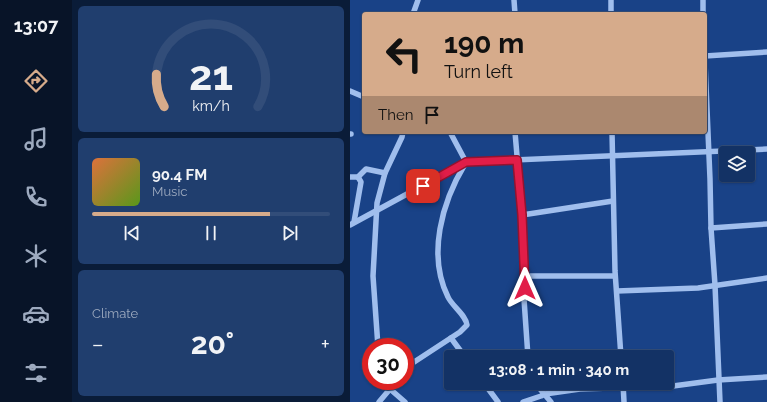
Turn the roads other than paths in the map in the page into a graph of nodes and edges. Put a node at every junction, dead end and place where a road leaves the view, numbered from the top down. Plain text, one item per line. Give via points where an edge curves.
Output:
1 (418, 0) edge
2 (514, 0) edge
3 (611, 0) edge
4 (703, 0) edge
5 (414, 12) edge
6 (515, 12) edge
7 (611, 12) edge
8 (703, 12) edge
9 (767, 52) edge
10 (707, 56) edge
11 (350, 91) edge
12 (362, 95) edge
13 (707, 122) edge
14 (451, 134) edge
15 (515, 134) edge
16 (612, 134) edge
17 (403, 135) edge
18 (767, 149) edge
19 (708, 152) junction
20 (613, 155) junction
21 (517, 160) junction
22 (466, 162) junction
23 (385, 173) junction
24 (350, 177) edge
25 (358, 177) junction
26 (613, 201) junction
27 (377, 209) junction
28 (522, 215) junction
29 (352, 223) edge
30 (767, 224) edge
31 (710, 228) junction
32 (525, 276) junction
33 (615, 276) junction
34 (767, 278) edge
35 (715, 285) junction
36 (617, 291) junction
37 (377, 338) edge
38 (451, 338) junction
39 (460, 350) edge
40 (527, 350) edge
41 (621, 350) edge
42 (414, 362) edge
43 (767, 377) edge
44 (718, 380) junction
45 (674, 386) edge
46 (389, 390) edge
47 (391, 390) edge
48 (489, 390) edge
49 (541, 390) edge
50 (573, 390) edge
51 (623, 390) edge
52 (545, 394) junction
53 (379, 402) edge
54 (405, 402) edge
55 (498, 402) edge
56 (523, 402) edge
57 (551, 402) edge
58 (624, 402) edge
59 (720, 402) edge

1 - 5 street
2 - 6 street
3 - 7 street
4 - 8 street
9 - 10 street
11 - 12 street
13 - 19 street
14 - 22 street
15 - 21 street
16 - 20 street
17 - 23 street
18 - 19 street
19 - 20 street
19 - 31 street
20 - 21 street
20 - 26 street
21 - 22 street
21 - 28 street
22 - 27 street
22 - 38 street via 444,211 439,238 442,282 448,298 467,323 464,329
23 - 25 street via 366,169
23 - 27 street
24 - 25 street
25 - 29 street via 361,182
26 - 28 street
26 - 33 street
27 - 29 street
27 - 37 street via 373,276
28 - 32 street
30 - 31 street
31 - 35 street
32 - 33 street
32 - 40 street
33 - 36 street
34 - 35 street
35 - 36 street via 683,289
35 - 44 street
36 - 41 street
38 - 39 street
38 - 42 street
43 - 44 street
44 - 45 street
44 - 59 street
46 - 53 street
47 - 54 street
48 - 55 street
49 - 52 street
50 - 52 street
51 - 58 street
52 - 56 street
52 - 57 street

